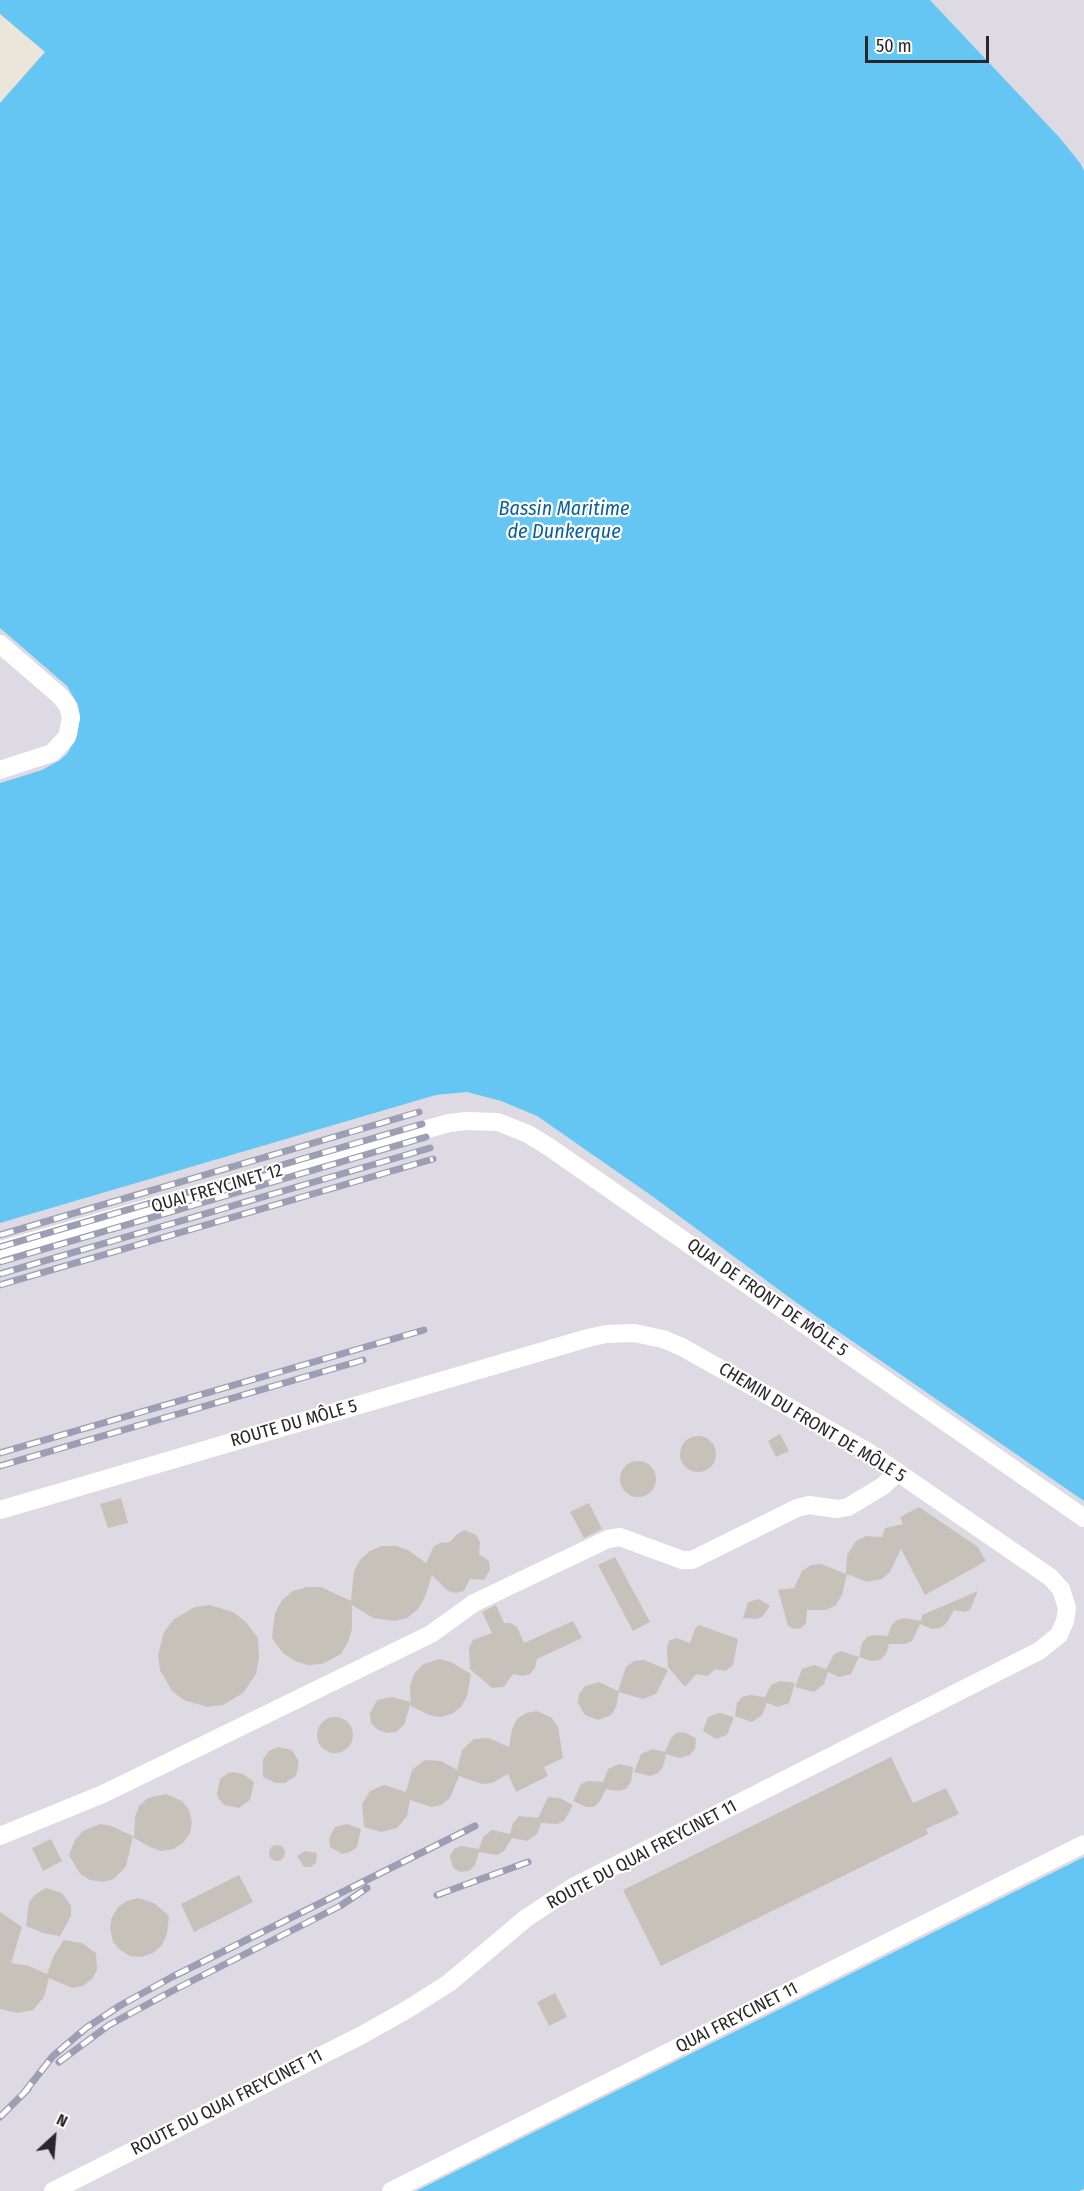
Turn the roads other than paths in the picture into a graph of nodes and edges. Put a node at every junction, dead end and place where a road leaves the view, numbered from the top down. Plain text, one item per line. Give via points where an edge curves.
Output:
1 (0, 644) edge
2 (0, 770) edge
3 (435, 1127) joint
4 (0, 1250) edge
5 (588, 1338) joint
6 (898, 1472) junction
7 (0, 1510) edge
8 (1084, 1518) edge
9 (1067, 1608) joint
10 (0, 1836) edge
11 (1084, 1844) edge
12 (53, 2191) edge
13 (391, 2191) edge

1 - 2 street via 60,696 71,718 67,737 52,753
3 - 4 street, QUAI FREYCINET 12
3 - 8 street, QUAI DE FRONT DE MÔLE 5 via 485,1121 528,1134
5 - 6 street, CHEMIN DU FRONT DE MÔLE 5 via 634,1334 682,1347
5 - 7 street, ROUTE DU MÔLE 5
6 - 9 street, CHEMIN DU FRONT DE MÔLE 5 via 1050,1577 1061,1589
6 - 10 street via 848,1507 797,1508 692,1560 625,1539 608,1539 474,1603 420,1639 103,1794
9 - 12 street, ROUTE DU QUAI FREYCINET 11 via 1059,1635 1039,1651 567,1891 525,1919 426,1998 360,2036
11 - 13 street, QUAI FREYCINET 11

